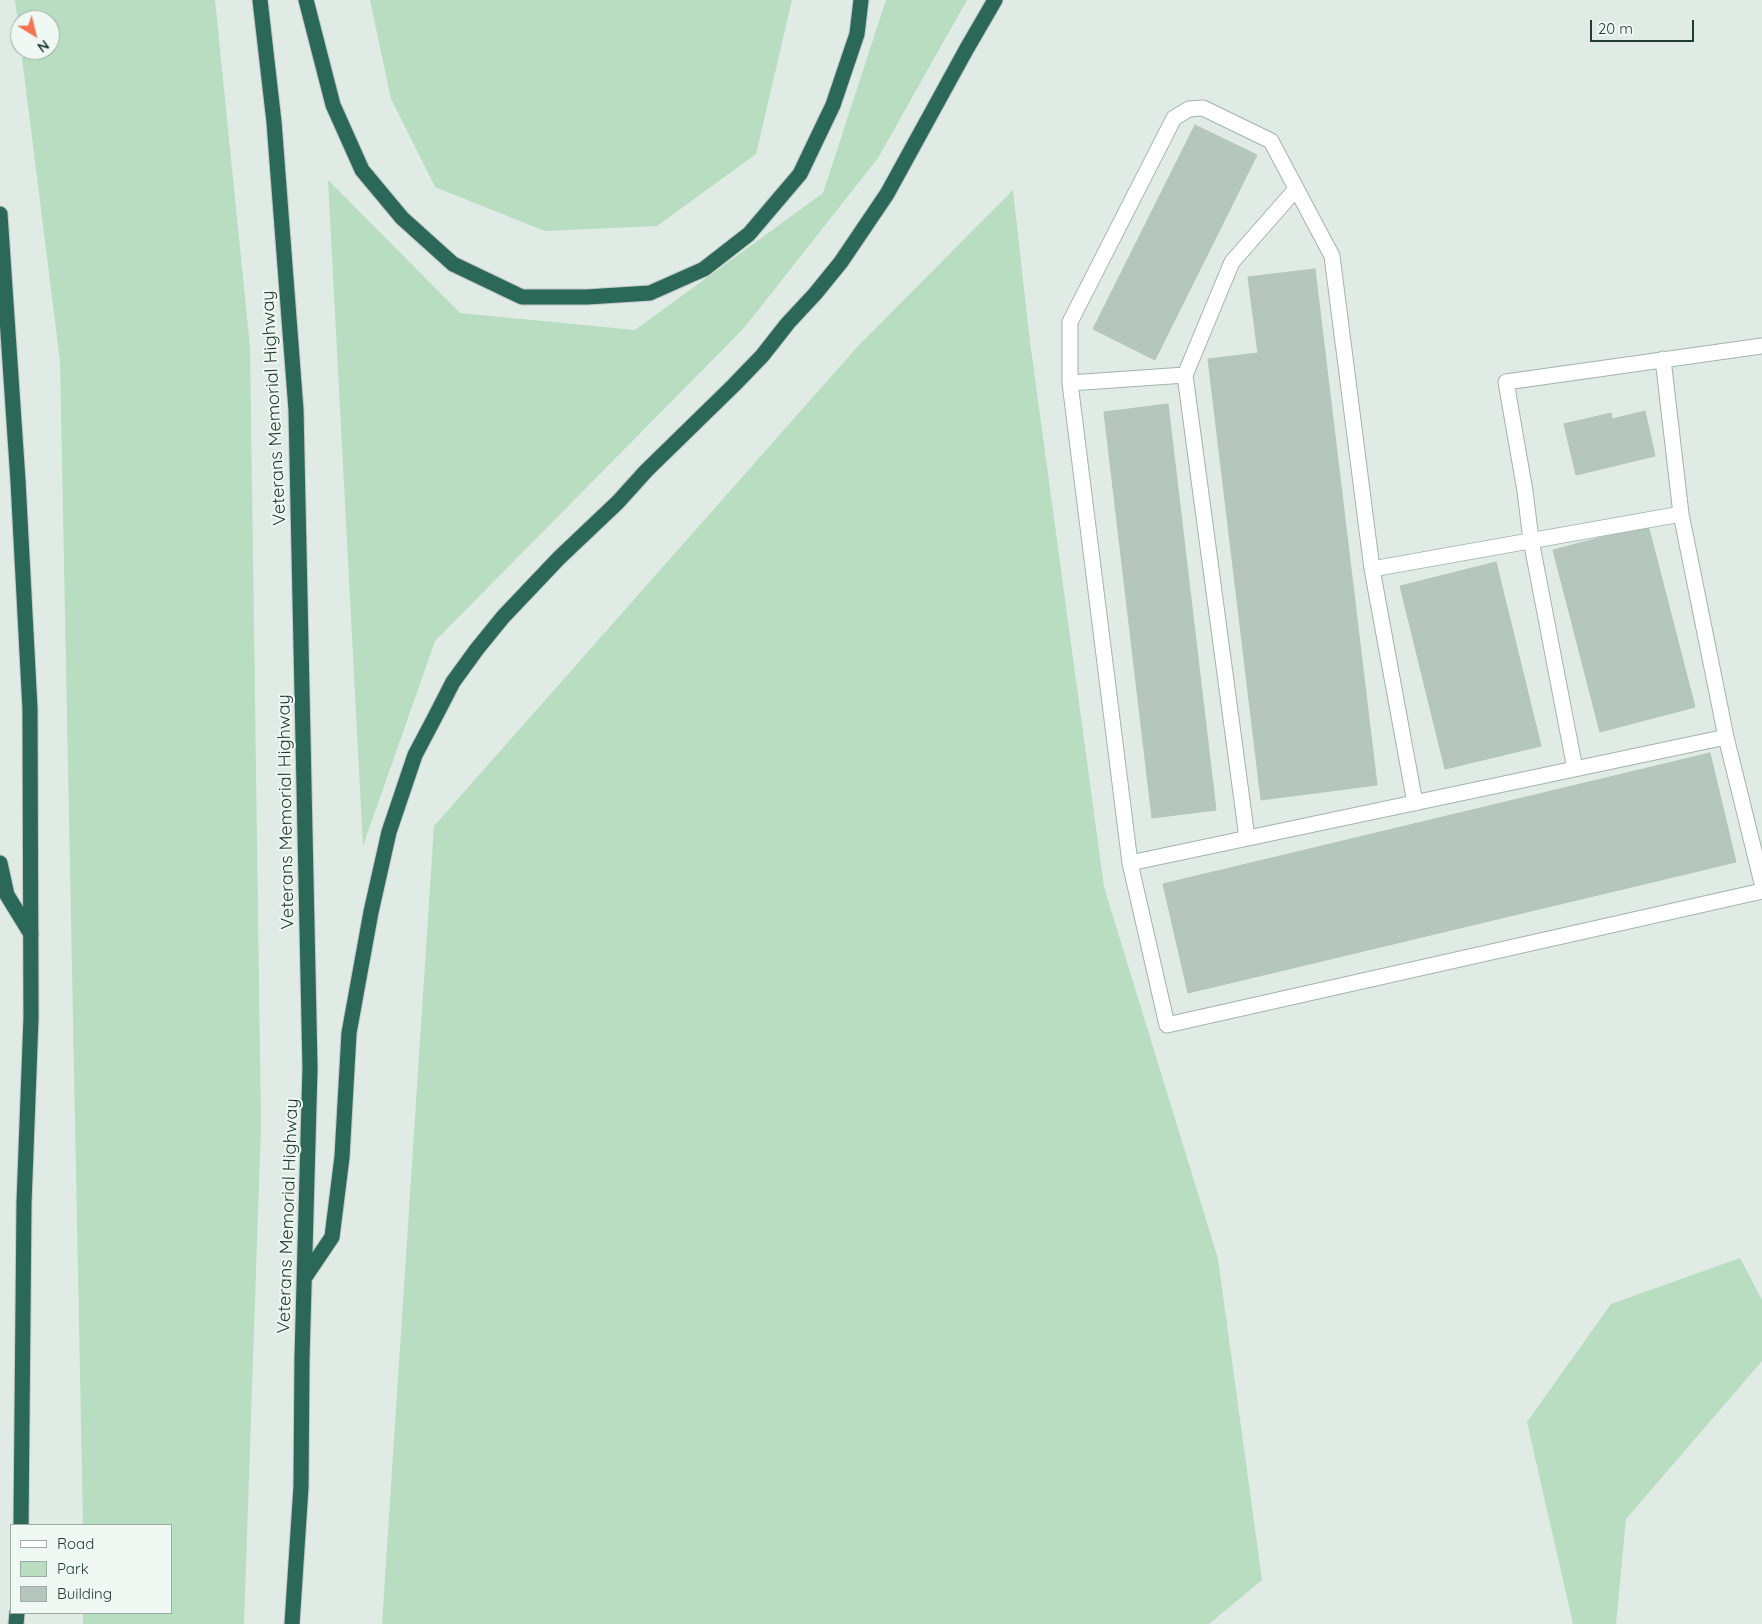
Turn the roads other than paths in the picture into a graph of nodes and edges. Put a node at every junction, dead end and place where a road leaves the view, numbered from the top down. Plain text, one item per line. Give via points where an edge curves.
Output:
1 (260, 0) edge
2 (306, 0) edge
3 (861, 0) edge
4 (995, 0) edge
5 (1296, 189) junction
6 (0, 214) edge
7 (1762, 346) edge
8 (1663, 359) junction
9 (1185, 375) junction
10 (1070, 383) junction
11 (1681, 514) junction
12 (1530, 540) junction
13 (1372, 569) junction
14 (1726, 737) junction
15 (1575, 769) junction
16 (1415, 803) junction
17 (1247, 838) junction
18 (0, 863) edge
19 (1130, 863) junction
20 (1762, 883) edge
21 (1762, 891) edge
22 (31, 935) junction
23 (305, 1277) junction
24 (21, 1524) edge
25 (292, 1624) edge

1 - 23 highway, Veterans Memorial Highway via 274,122 296,410 310,1068
2 - 3 highway via 333,105 362,170 402,218 452,264 522,297 587,298 650,293 704,269 749,234 800,174 821,131 856,34
4 - 23 highway via 887,194 841,262 762,356 525,593 477,649 450,690 415,755 388,832 350,1033 343,1148 332,1237
5 - 9 lane via 1232,262
5 - 10 lane via 1272,140 1203,108 1178,114 1070,322
5 - 13 lane via 1332,256
6 - 22 highway via 30,709
7 - 8 lane
8 - 11 lane
8 - 12 lane via 1506,382
9 - 10 lane
9 - 17 lane
10 - 19 lane
11 - 12 lane
11 - 14 lane
12 - 13 lane
12 - 15 lane
13 - 16 lane
14 - 15 lane
14 - 20 lane
15 - 16 lane
16 - 17 lane
17 - 19 lane
18 - 22 highway via 7,895
19 - 21 lane via 1166,1025
22 - 24 highway
23 - 25 highway, Veterans Memorial Highway via 301,1487

